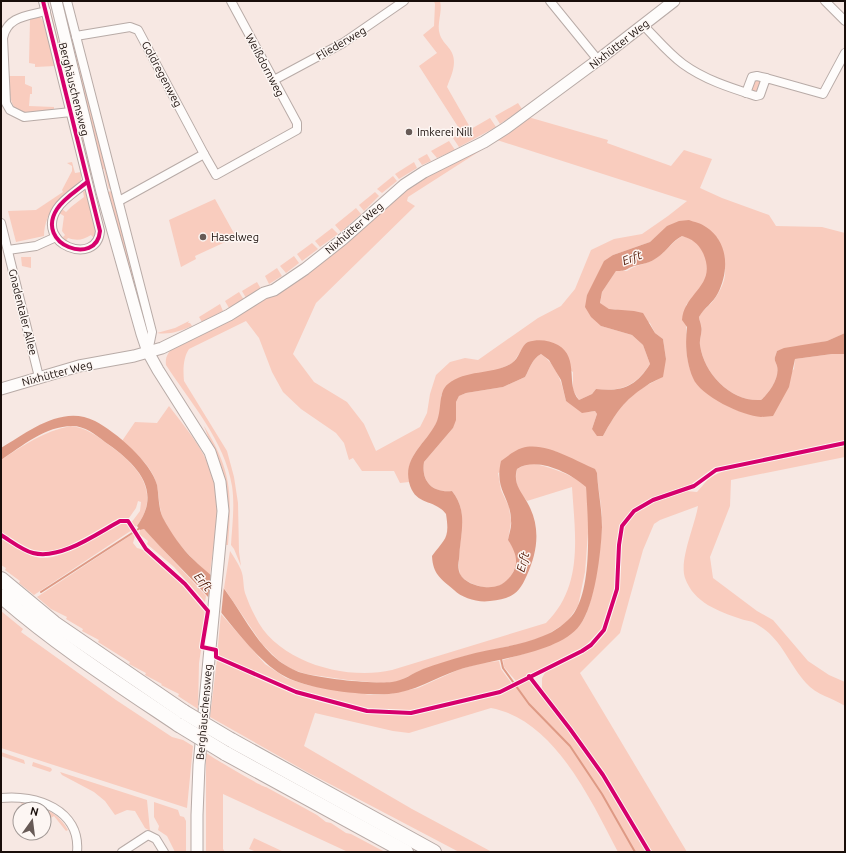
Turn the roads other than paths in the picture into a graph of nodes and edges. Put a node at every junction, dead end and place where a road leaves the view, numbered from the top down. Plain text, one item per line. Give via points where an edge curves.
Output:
1 (43, 1) edge
2 (56, 1) edge
3 (67, 1) edge
4 (232, 1) edge
5 (404, 1) edge
6 (550, 1) edge
7 (674, 1) edge
8 (825, 1) edge
9 (46, 11) junction
10 (845, 21) edge
11 (643, 25) junction
12 (76, 36) junction
13 (845, 53) edge
14 (598, 60) junction
15 (766, 78) junction
16 (274, 80) junction
17 (746, 93) junction
18 (71, 112) junction
19 (204, 154) junction
20 (88, 182) junction
21 (118, 201) junction
22 (1, 223) edge
23 (56, 237) junction
24 (8, 250) junction
25 (148, 352) junction
26 (39, 377) junction
27 (1, 389) edge
28 (1, 579) edge
29 (1, 596) edge
30 (182, 719) junction
31 (228, 747) junction
32 (1, 798) edge
33 (78, 852) edge
34 (122, 852) edge
35 (164, 852) edge
36 (198, 852) edge
37 (406, 852) edge
38 (434, 852) edge

1 - 9 street, Berghäuschensweg
2 - 25 main road, Berghäuschensweg via 102,192
3 - 12 street, Berghäuschensweg
4 - 16 street, Weißdornweg
5 - 16 street, Fliederweg via 343,44
6 - 14 street
7 - 11 main road, Nixhütter Weg
8 - 10 street
9 - 18 street, Berghäuschensweg
9 - 18 street, Berghäuschensweg via 14,20 6,28 3,38 6,103 15,113 24,117
11 - 14 main road, Nixhütter Weg
11 - 17 street via 683,64 716,82
12 - 19 street, Goldregenweg via 130,28 138,30
12 - 21 street, Berghäuschensweg
13 - 15 street via 823,94
14 - 25 main road, Nixhütter Weg via 495,135 404,184 343,239 274,290 264,293 229,315
15 - 17 street via 752,77
15 - 17 street via 760,95
16 - 19 street, Weißdornweg via 298,129 216,175
18 - 20 street, Berghäuschensweg
19 - 21 street
20 - 23 street via 56,210 53,225
20 - 23 street, Berghäuschensweg via 100,231 99,237 92,245 81,249 66,247
21 - 25 street, Berghäuschensweg via 152,332
22 - 24 street, Gnadentaler Allee
23 - 24 street via 36,246
24 - 26 street, Gnadentaler Allee
25 - 26 main road, Nixhütter Weg
25 - 36 main road, Berghäuschensweg via 206,444 216,468 223,500 199,765
26 - 27 main road, Nixhütter Weg
28 - 30 highway
29 - 30 highway via 83,660
30 - 31 highway, bridge
31 - 37 highway
31 - 38 highway
32 - 33 street via 34,800 60,811 74,827
34 - 35 street via 148,835 156,839

